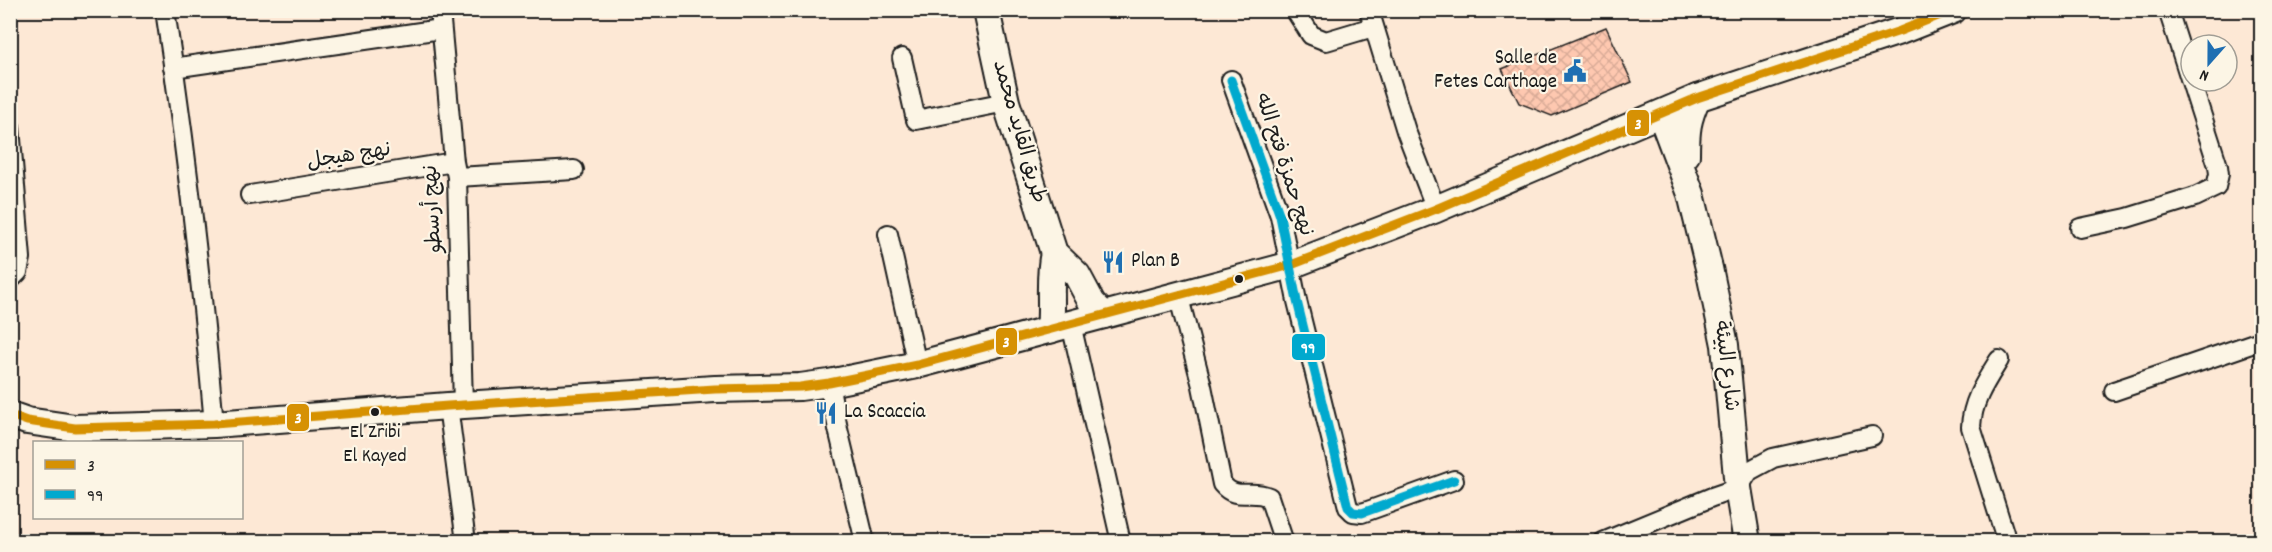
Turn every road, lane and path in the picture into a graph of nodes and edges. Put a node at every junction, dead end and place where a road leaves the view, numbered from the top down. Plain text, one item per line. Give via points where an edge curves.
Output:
1 (165, 10) edge
2 (440, 10) edge
3 (986, 10) edge
4 (1295, 10) edge
5 (1953, 10) edge
6 (2168, 10) edge
7 (1371, 19) edge
8 (441, 29) junction
9 (902, 58) dead end
10 (173, 68) junction
11 (1231, 80) dead end
12 (1697, 98) junction
13 (1006, 102) junction
14 (1666, 111) junction
15 (10, 128) edge
16 (1628, 128) junction
17 (1682, 159) junction
18 (456, 170) junction
19 (574, 170) dead end
20 (250, 195) dead end
21 (1436, 209) junction
22 (2080, 228) dead end
23 (888, 234) dead end
24 (1054, 253) junction
25 (1291, 265) junction
26 (10, 280) edge
27 (1178, 294) junction
28 (1104, 315) junction
29 (1061, 327) junction
30 (2262, 347) edge
31 (2000, 360) dead end
32 (917, 365) junction
33 (829, 383) junction
34 (2114, 391) dead end
35 (455, 405) junction
36 (10, 415) edge
37 (214, 424) junction
38 (1872, 436) dead end
39 (1454, 480) dead end
40 (1738, 488) junction
41 (466, 542) edge
42 (865, 542) edge
43 (1121, 542) edge
44 (1284, 542) edge
45 (1603, 542) edge
46 (1747, 542) edge
47 (2007, 542) edge

1 - 10 street
2 - 8 street, نهج أرسطو
3 - 13 street, طريق القايد محمد
4 - 7 street via 1311,34 1326,41
5 - 12 street
6 - 22 street via 2218,166 2216,187 2127,218
7 - 21 street via 1406,131
8 - 10 street
8 - 18 street, نهج أرسطو
9 - 13 street via 916,120
10 - 37 street
11 - 25 street, نهج حمزة فتح الله via 1280,216
12 - 14 street
12 - 17 street via 1685,129
13 - 24 street, طريق القايد محمد
14 - 16 street
14 - 17 street, شارع البيئة
15 - 26 street via 21,258 18,272
16 - 17 street via 1662,143
16 - 21 street
17 - 40 street, شارع البيئة via 1725,345
18 - 19 street, نهج هيجل
18 - 20 street, نهج هيجل
18 - 35 street, نهج أرسطو
21 - 25 street
23 - 32 street
24 - 28 street, طريق القايد محمد via 1077,275 1092,303
24 - 29 street, طريق القايد محمد via 1050,268 1052,310
25 - 27 street
25 - 39 street, نهج حمزة فتح الله via 1348,507 1362,513
27 - 28 street
27 - 44 street via 1222,484 1235,494 1259,493 1269,497
28 - 29 street
29 - 32 street
29 - 43 street
30 - 34 street via 2254,343
31 - 47 street via 1976,400 1971,427
32 - 33 street
33 - 35 street
33 - 42 street
35 - 37 street
35 - 41 street, نهج أرسطو
36 - 37 street via 75,428
38 - 40 street via 1773,458 1749,471
40 - 45 street
40 - 46 street, شارع البيئة

